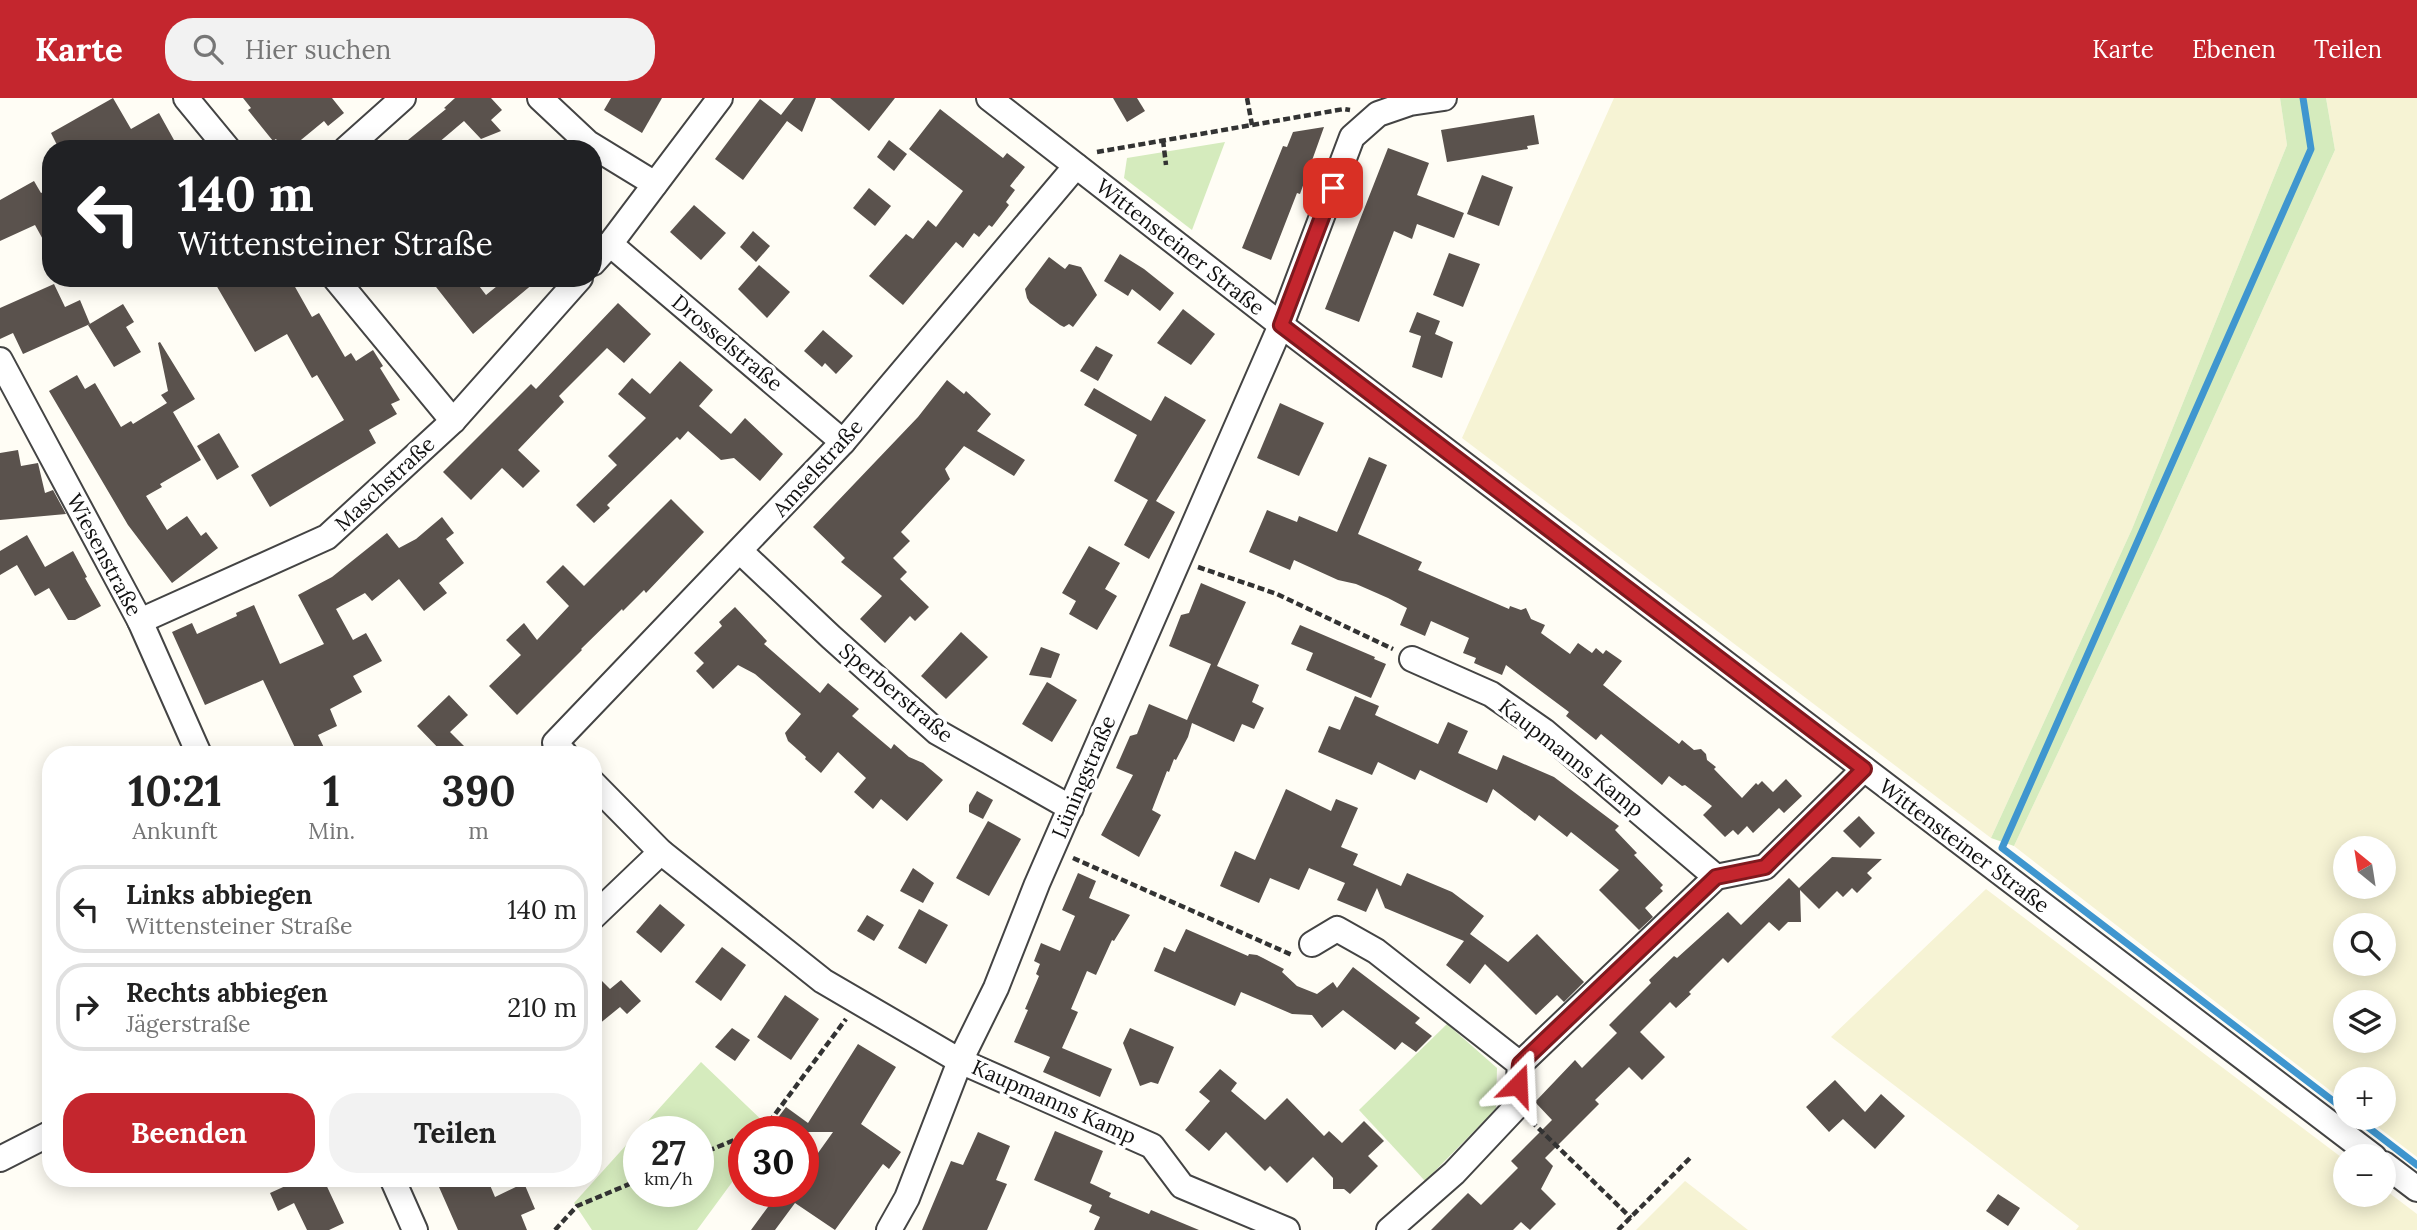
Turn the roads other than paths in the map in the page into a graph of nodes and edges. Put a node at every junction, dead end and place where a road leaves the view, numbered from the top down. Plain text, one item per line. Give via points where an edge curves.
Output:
1 (186, 98) edge
2 (403, 98) edge
3 (540, 98) edge
4 (720, 98) edge
5 (989, 98) edge
6 (1444, 98) edge
7 (1375, 106) edge
8 (221, 140) edge
9 (355, 140) edge
10 (585, 140) edge
11 (602, 152) edge
12 (1076, 166) junction
13 (655, 184) junction
14 (610, 244) junction
15 (602, 253) edge
16 (342, 287) edge
17 (572, 287) edge
18 (1281, 325) junction
19 (0, 360) edge
20 (453, 421) junction
21 (844, 442) junction
22 (741, 552) junction
23 (140, 621) junction
24 (1412, 659) road end
25 (195, 746) edge
26 (558, 746) edge
27 (1864, 769) junction
28 (602, 792) edge
29 (1071, 808) junction
30 (661, 852) junction
31 (1716, 877) junction
32 (602, 908) edge
33 (1312, 944) road end
34 (960, 1061) junction
35 (1520, 1064) junction
36 (42, 1138) edge
37 (2357, 1144) edge
38 (0, 1159) edge
39 (2396, 1173) edge
40 (396, 1187) edge
41 (2417, 1189) edge
42 (415, 1230) edge
43 (889, 1230) edge
44 (1287, 1230) edge
45 (1389, 1230) edge

1 - 8 street
2 - 9 street
3 - 10 street
4 - 13 street
5 - 12 street, Wittensteiner Straße
6 - 7 street
7 - 18 street, Lüningstraße via 1352,137
11 - 13 street
12 - 18 street, Wittensteiner Straße
12 - 21 street, Amselstraße
13 - 14 street
14 - 15 street
14 - 21 street, Drosselstraße
16 - 20 street
17 - 20 street, Maschstraße
18 - 27 street, Wittensteiner Straße
18 - 29 street, Lüningstraße
19 - 23 street, Wiesenstraße
20 - 23 street, Maschstraße via 327,537
21 - 22 street, Amselstraße
22 - 26 street, Amselstraße via 555,743
22 - 29 street, Sperberstraße via 937,732
23 - 25 street, Wiesenstraße
24 - 31 street, Kaupmanns Kamp via 1490,694 1544,731
27 - 31 street via 1765,867
27 - 37 street, Wittensteiner Straße
28 - 30 street
29 - 34 street, Lüningstraße via 996,988
30 - 32 street
30 - 34 street via 823,981
31 - 35 street
33 - 35 street via 1337,929 1376,951
34 - 43 street, Lüningstraße via 907,1198
34 - 44 street, Kaupmanns Kamp via 1152,1146 1182,1186
35 - 45 street via 1517,1107 1454,1173
36 - 38 street
39 - 41 street
40 - 42 street

